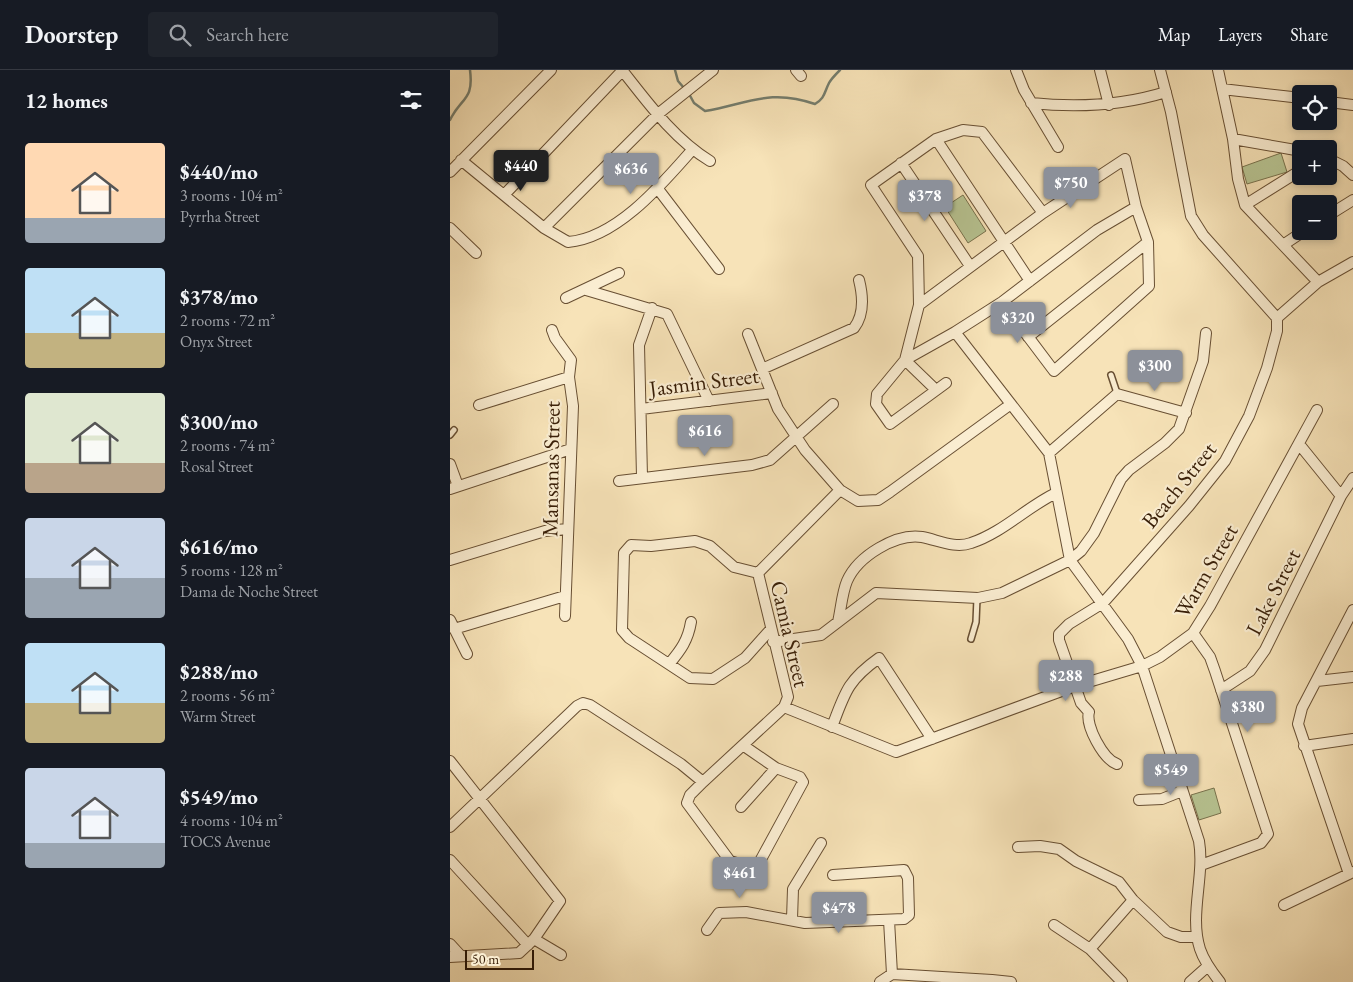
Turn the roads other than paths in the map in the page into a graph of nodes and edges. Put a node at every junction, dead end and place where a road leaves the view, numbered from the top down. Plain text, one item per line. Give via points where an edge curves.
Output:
1 (551, 70) edge
2 (622, 70) edge
3 (713, 70) edge
4 (1016, 70) edge
5 (1100, 70) edge
6 (1160, 70) edge
7 (1218, 70) edge
8 (1222, 89) junction
9 (1166, 92) junction
10 (1292, 97) edge
11 (1031, 103) junction
12 (1337, 103) edge
13 (1109, 105) junction
14 (1353, 105) edge
15 (658, 114) junction
16 (936, 138) junction
17 (1234, 139) junction
18 (1058, 147) dead end
19 (692, 150) junction
20 (1292, 150) edge
21 (461, 160) junction
22 (710, 161) dead end
23 (901, 163) junction
24 (1337, 163) edge
25 (450, 172) edge
26 (1353, 175) edge
27 (1292, 176) edge
28 (658, 190) junction
29 (504, 195) junction
30 (1353, 200) edge
31 (1245, 205) junction
32 (1136, 207) junction
33 (1337, 210) edge
34 (1043, 213) junction
35 (450, 228) edge
36 (544, 228) junction
37 (1292, 239) edge
38 (1004, 241) junction
39 (1148, 242) junction
40 (1283, 245) junction
41 (476, 253) dead end
42 (1353, 262) edge
43 (970, 266) junction
44 (718, 269) dead end
45 (619, 273) dead end
46 (859, 280) dead end
47 (1030, 281) junction
48 (1318, 282) junction
49 (586, 290) junction
50 (566, 298) dead end
51 (1002, 302) junction
52 (919, 304) junction
53 (652, 308) junction
54 (1277, 318) junction
55 (552, 330) dead end
56 (955, 332) junction
57 (1206, 332) dead end
58 (748, 334) dead end
59 (1028, 338) junction
60 (905, 360) junction
61 (762, 369) junction
62 (1111, 375) dead end
63 (569, 377) junction
64 (946, 382) dead end
65 (936, 390) junction
66 (772, 393) junction
67 (1117, 394) junction
68 (709, 401) junction
69 (833, 404) dead end
70 (1011, 404) junction
71 (479, 405) dead end
72 (640, 409) junction
73 (1317, 410) dead end
74 (1186, 414) junction
75 (454, 430) dead end
76 (450, 435) edge
77 (794, 436) junction
78 (1299, 444) junction
79 (571, 449) junction
80 (1049, 452) junction
81 (450, 464) edge
82 (642, 477) junction
83 (1353, 478) edge
84 (619, 481) dead end
85 (454, 488) edge
86 (840, 490) junction
87 (1056, 493) junction
88 (1341, 496) junction
89 (568, 529) junction
90 (450, 560) edge
91 (1070, 560) junction
92 (758, 573) junction
93 (565, 596) junction
94 (978, 598) junction
95 (1103, 604) junction
96 (1353, 610) edge
97 (565, 616) dead end
98 (691, 622) dead end
99 (838, 622) junction
100 (1350, 622) edge
101 (452, 624) edge
102 (771, 629) junction
103 (1193, 632) junction
104 (971, 639) dead end
105 (773, 642) junction
106 (467, 654) dead end
107 (669, 664) junction
108 (1142, 666) junction
109 (1353, 677) edge
110 (1317, 681) junction
111 (1075, 686) junction
112 (1221, 690) junction
113 (784, 707) junction
114 (832, 727) junction
115 (932, 739) junction
116 (1353, 739) edge
117 (744, 746) junction
118 (1304, 746) junction
119 (450, 761) edge
120 (1116, 764) dead end
121 (776, 768) junction
122 (703, 782) junction
123 (1182, 791) junction
124 (480, 800) junction
125 (1139, 800) dead end
126 (741, 807) dead end
127 (450, 827) edge
128 (821, 843) dead end
129 (1018, 847) dead end
130 (450, 860) edge
131 (1201, 866) junction
132 (1351, 873) edge
133 (834, 875) dead end
134 (1134, 900) junction
135 (1284, 905) dead end
136 (792, 919) junction
137 (889, 920) junction
138 (1054, 925) dead end
139 (707, 930) dead end
140 (1197, 937) junction
141 (531, 942) junction
142 (450, 944) edge
143 (1090, 949) junction
144 (561, 955) dead end
145 (461, 956) junction
146 (450, 957) edge
147 (1208, 966) junction
148 (892, 974) junction
149 (993, 981) edge
150 (880, 982) edge
151 (1011, 982) edge
152 (1122, 982) edge
153 (1190, 982) edge
154 (1220, 982) edge

1 - 21 street
2 - 15 street
2 - 29 street
3 - 15 street
4 - 11 street
5 - 13 street
6 - 9 street
7 - 8 street
8 - 10 street
8 - 17 street
9 - 13 street
9 - 54 street via 1191,216 1203,236
11 - 13 street
11 - 18 street
12 - 14 street
15 - 19 street
15 - 36 street
16 - 23 street
16 - 34 street via 963,130 985,133
16 - 38 street
17 - 20 street
17 - 31 street via 1238,179
19 - 22 street
19 - 28 street
21 - 25 street
21 - 29 street
23 - 43 street
23 - 52 street via 871,186 918,256
24 - 26 street
27 - 31 street
28 - 36 street via 622,218 590,237 568,242
28 - 44 street
29 - 36 street
30 - 33 street
31 - 40 street
32 - 34 street via 1126,159
32 - 39 street
32 - 47 street via 1097,230
34 - 38 street
35 - 41 street
37 - 40 street
38 - 43 street
38 - 47 street
39 - 59 street
39 - 59 street via 1149,286 1054,371
40 - 48 street
42 - 48 street
43 - 52 street
45 - 49 street
46 - 61 street via 862,308 854,328
47 - 51 street
48 - 54 street
49 - 50 street
49 - 53 street
51 - 56 street
51 - 59 street
52 - 60 street
53 - 68 street via 668,314
53 - 72 street via 639,345
54 - 95 street, Beach Street via 1275,339 1264,375 1249,416 1225,461
55 - 63 street, Mansanas Street via 554,338 571,360
56 - 60 street
56 - 70 street
57 - 74 street via 1203,361
58 - 61 street
60 - 65 street
60 - 65 street via 878,394 876,404 890,424
61 - 66 street
62 - 67 lane
63 - 71 street
63 - 79 street, Mansanas Street via 573,406
64 - 65 street
66 - 68 street, Jasmin Street
66 - 77 street
67 - 74 street
67 - 80 street
68 - 72 street, Jasmin Street
69 - 77 street
70 - 80 street
70 - 86 street via 878,500 858,501
72 - 82 street
73 - 78 street, Warm Street
74 - 91 street via 1173,435 1125,474 1094,533
75 - 76 lane
77 - 82 street via 770,460 752,465
77 - 86 street
78 - 88 street
78 - 103 street, Warm Street
79 - 85 street
79 - 89 street, Mansanas Street
80 - 87 street
81 - 85 street
82 - 84 street
83 - 88 street, Lake Street
86 - 92 street
87 - 91 street
87 - 99 street via 969,544 947,544 921,537 894,540 867,556 848,580
88 - 112 street, Lake Street via 1265,650 1250,671
89 - 90 street via 545,531
89 - 93 street, Mansanas Street
91 - 94 street via 1002,593
91 - 95 street
92 - 102 street, Camia Street
92 - 107 street via 734,567 710,546 695,541 631,545 627,549 624,553 620,613 622,630
93 - 97 street, Mansanas Street
93 - 101 street
94 - 99 street via 876,593
94 - 104 lane
95 - 108 street via 1128,639
95 - 111 street, Beach Street via 1069,624 1059,634
96 - 100 street
98 - 107 street via 682,650
99 - 105 street via 821,635
100 - 110 street
101 - 106 street
102 - 105 street, Camia Street
102 - 107 street via 745,658 713,679 690,678
103 - 108 street, Warm Street
103 - 112 street via 1210,657
105 - 113 street, Camia Street via 788,697
108 - 111 street, Warm Street
108 - 123 street
109 - 110 street
110 - 118 street via 1299,716
111 - 115 street, Warm Street
111 - 120 street via 1098,743 1110,762
112 - 131 street via 1268,834 1262,843
113 - 114 street, Warm Street
113 - 117 street, Camia Street
114 - 115 street, Warm Street via 896,752
114 - 115 street via 844,695 858,673 879,658
116 - 118 street
117 - 121 street
117 - 122 street, Camia Street
118 - 132 street
119 - 124 street
121 - 122 street, Camia Street via 803,782 759,863 753,868 730,861 687,803
121 - 126 street
122 - 124 street via 681,764 583,703
123 - 125 street via 1162,799
123 - 131 street via 1199,841
124 - 127 street
124 - 141 street via 560,901
128 - 136 street via 793,889
129 - 134 street via 1059,849 1119,882
130 - 141 street
131 - 140 street
132 - 135 street
133 - 137 street via 904,870 908,878 909,915 904,919
134 - 140 street via 1167,932 1181,937
134 - 143 street
136 - 137 street via 805,923
136 - 139 street via 746,912 719,913
137 - 148 street
138 - 143 street
140 - 147 street
141 - 144 street
141 - 145 street via 513,955
142 - 145 street
143 - 152 street
145 - 146 street
147 - 153 street
147 - 154 street
148 - 149 street
148 - 150 street
149 - 151 street

